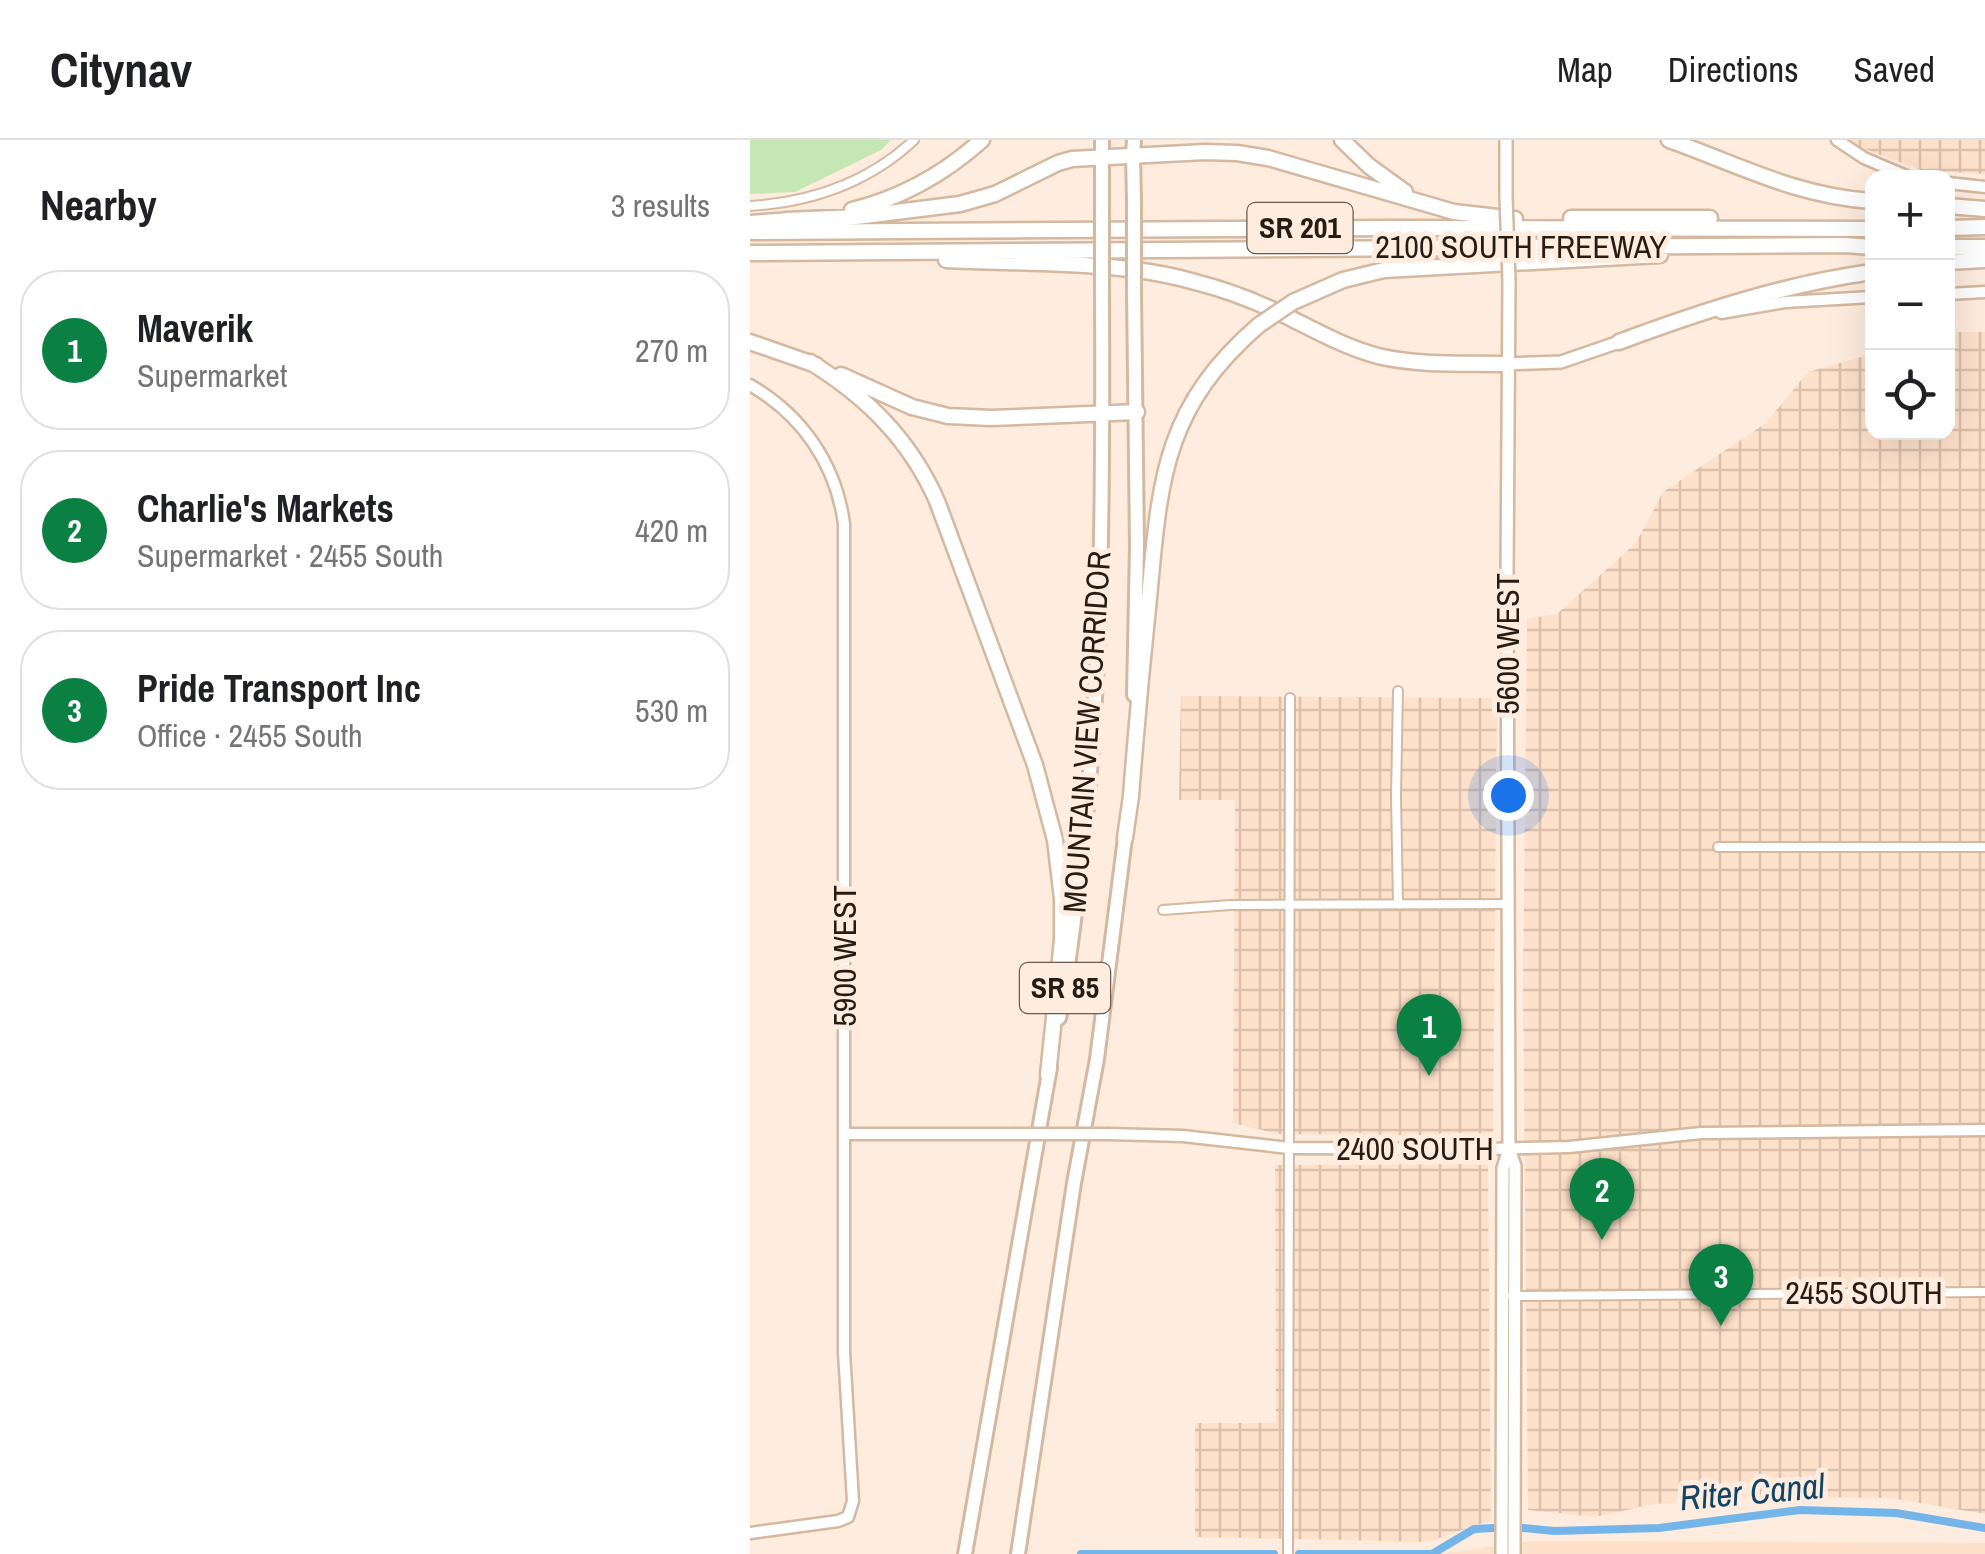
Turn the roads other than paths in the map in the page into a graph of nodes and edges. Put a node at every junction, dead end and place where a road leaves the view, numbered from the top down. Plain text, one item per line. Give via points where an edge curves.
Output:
1 (914, 140) edge
2 (982, 140) edge
3 (1102, 140) edge
4 (1342, 140) edge
5 (1506, 140) edge
6 (1668, 140) edge
7 (1837, 140) edge
8 (1134, 148) edge
9 (1102, 156) junction
10 (1889, 170) edge
11 (1955, 184) edge
12 (1985, 186) edge
13 (1865, 200) edge
14 (1428, 204) junction
15 (750, 206) edge
16 (1955, 207) edge
17 (1985, 209) edge
18 (786, 220) junction
19 (750, 222) edge
20 (1985, 227) edge
21 (1955, 228) edge
22 (1849, 229) junction
23 (1865, 229) edge
24 (750, 232) edge
25 (1985, 246) edge
26 (1855, 247) junction
27 (1865, 247) edge
28 (1955, 247) edge
29 (750, 252) edge
30 (830, 252) junction
31 (1985, 260) edge
32 (1955, 262) edge
33 (1865, 273) edge
34 (1985, 292) edge
35 (1955, 294) edge
36 (1865, 296) edge
37 (750, 342) edge
38 (1620, 342) junction
39 (810, 362) junction
40 (1507, 364) junction
41 (750, 385) edge
42 (1136, 412) junction
43 (1102, 414) junction
44 (1398, 692) dead end
45 (1290, 698) dead end
46 (1125, 838) junction
47 (1718, 847) dead end
48 (1985, 847) edge
49 (1289, 904) junction
50 (1398, 904) junction
51 (1508, 904) junction
52 (1162, 910) dead end
53 (1048, 1074) junction
54 (1985, 1130) edge
55 (844, 1134) junction
56 (1288, 1148) junction
57 (1509, 1149) junction
58 (1985, 1292) edge
59 (1509, 1296) junction
60 (750, 1533) edge
61 (1019, 1551) edge
62 (965, 1554) edge
63 (1288, 1554) edge
64 (1502, 1554) edge
65 (1514, 1554) edge

1 - 15 street via 833,192
2 - 18 highway via 896,196
3 - 9 main road, MOUNTAIN VIEW CORRIDOR / SR 85
4 - 14 highway
5 - 40 main road, 5600 WEST, bridge
6 - 13 highway via 1788,186
7 - 10 street
8 - 9 highway
8 - 14 highway via 1252,155
8 - 42 main road, MOUNTAIN VIEW CORRIDOR / SR 85, bridge
9 - 18 highway via 1064,160 960,204
9 - 43 main road, MOUNTAIN VIEW CORRIDOR / SR 85, bridge
11 - 12 street
14 - 22 highway via 1499,218 1820,221
16 - 17 highway
18 - 19 highway
20 - 21 highway
22 - 23 highway, 2100 SOUTH FREEWAY / SR 201
22 - 24 highway, 2100 SOUTH FREEWAY / SR 201
25 - 28 highway
26 - 27 highway, 2100 SOUTH FREEWAY / SR 201
26 - 30 highway, 2100 SOUTH FREEWAY / SR 201
26 - 46 highway, bridge via 1398,268 1343,280 1259,325 1206,380 1166,463
29 - 30 highway, 2100 SOUTH FREEWAY / SR 201
30 - 40 highway via 1164,274 1248,299 1380,356
31 - 32 highway
33 - 38 highway via 1723,304
34 - 35 street
36 - 38 street via 1736,310
37 - 39 highway
38 - 40 main road via 1560,362
39 - 43 highway via 937,414
39 - 53 highway via 879,414 924,474 1035,765 1062,899
40 - 51 main road, 5600 WEST
41 - 55 street, 5900 WEST via 787,411 814,442 844,524
42 - 43 highway
42 - 46 main road, MOUNTAIN VIEW CORRIDOR / SR 85 via 1136,626
43 - 53 main road, MOUNTAIN VIEW CORRIDOR / SR 85 via 1090,790
44 - 50 street
45 - 49 street
46 - 61 main road, MOUNTAIN VIEW CORRIDOR / SR 85
47 - 48 street
49 - 50 street
49 - 52 street
49 - 56 street
50 - 51 street
51 - 57 main road, 5600 WEST
53 - 62 main road, MOUNTAIN VIEW CORRIDOR / SR 85
54 - 57 street, 2400 SOUTH via 1700,1134
55 - 56 street, 2400 SOUTH, bridge via 1183,1136
55 - 60 street, 5900 WEST via 844,1352 853,1501 848,1516 833,1522
56 - 57 street, 2400 SOUTH
56 - 63 street
57 - 59 main road, 5600 WEST via 1502,1168
58 - 59 street, 2455 SOUTH
59 - 64 main road, 5600 WEST
59 - 65 main road, 5600 WEST

